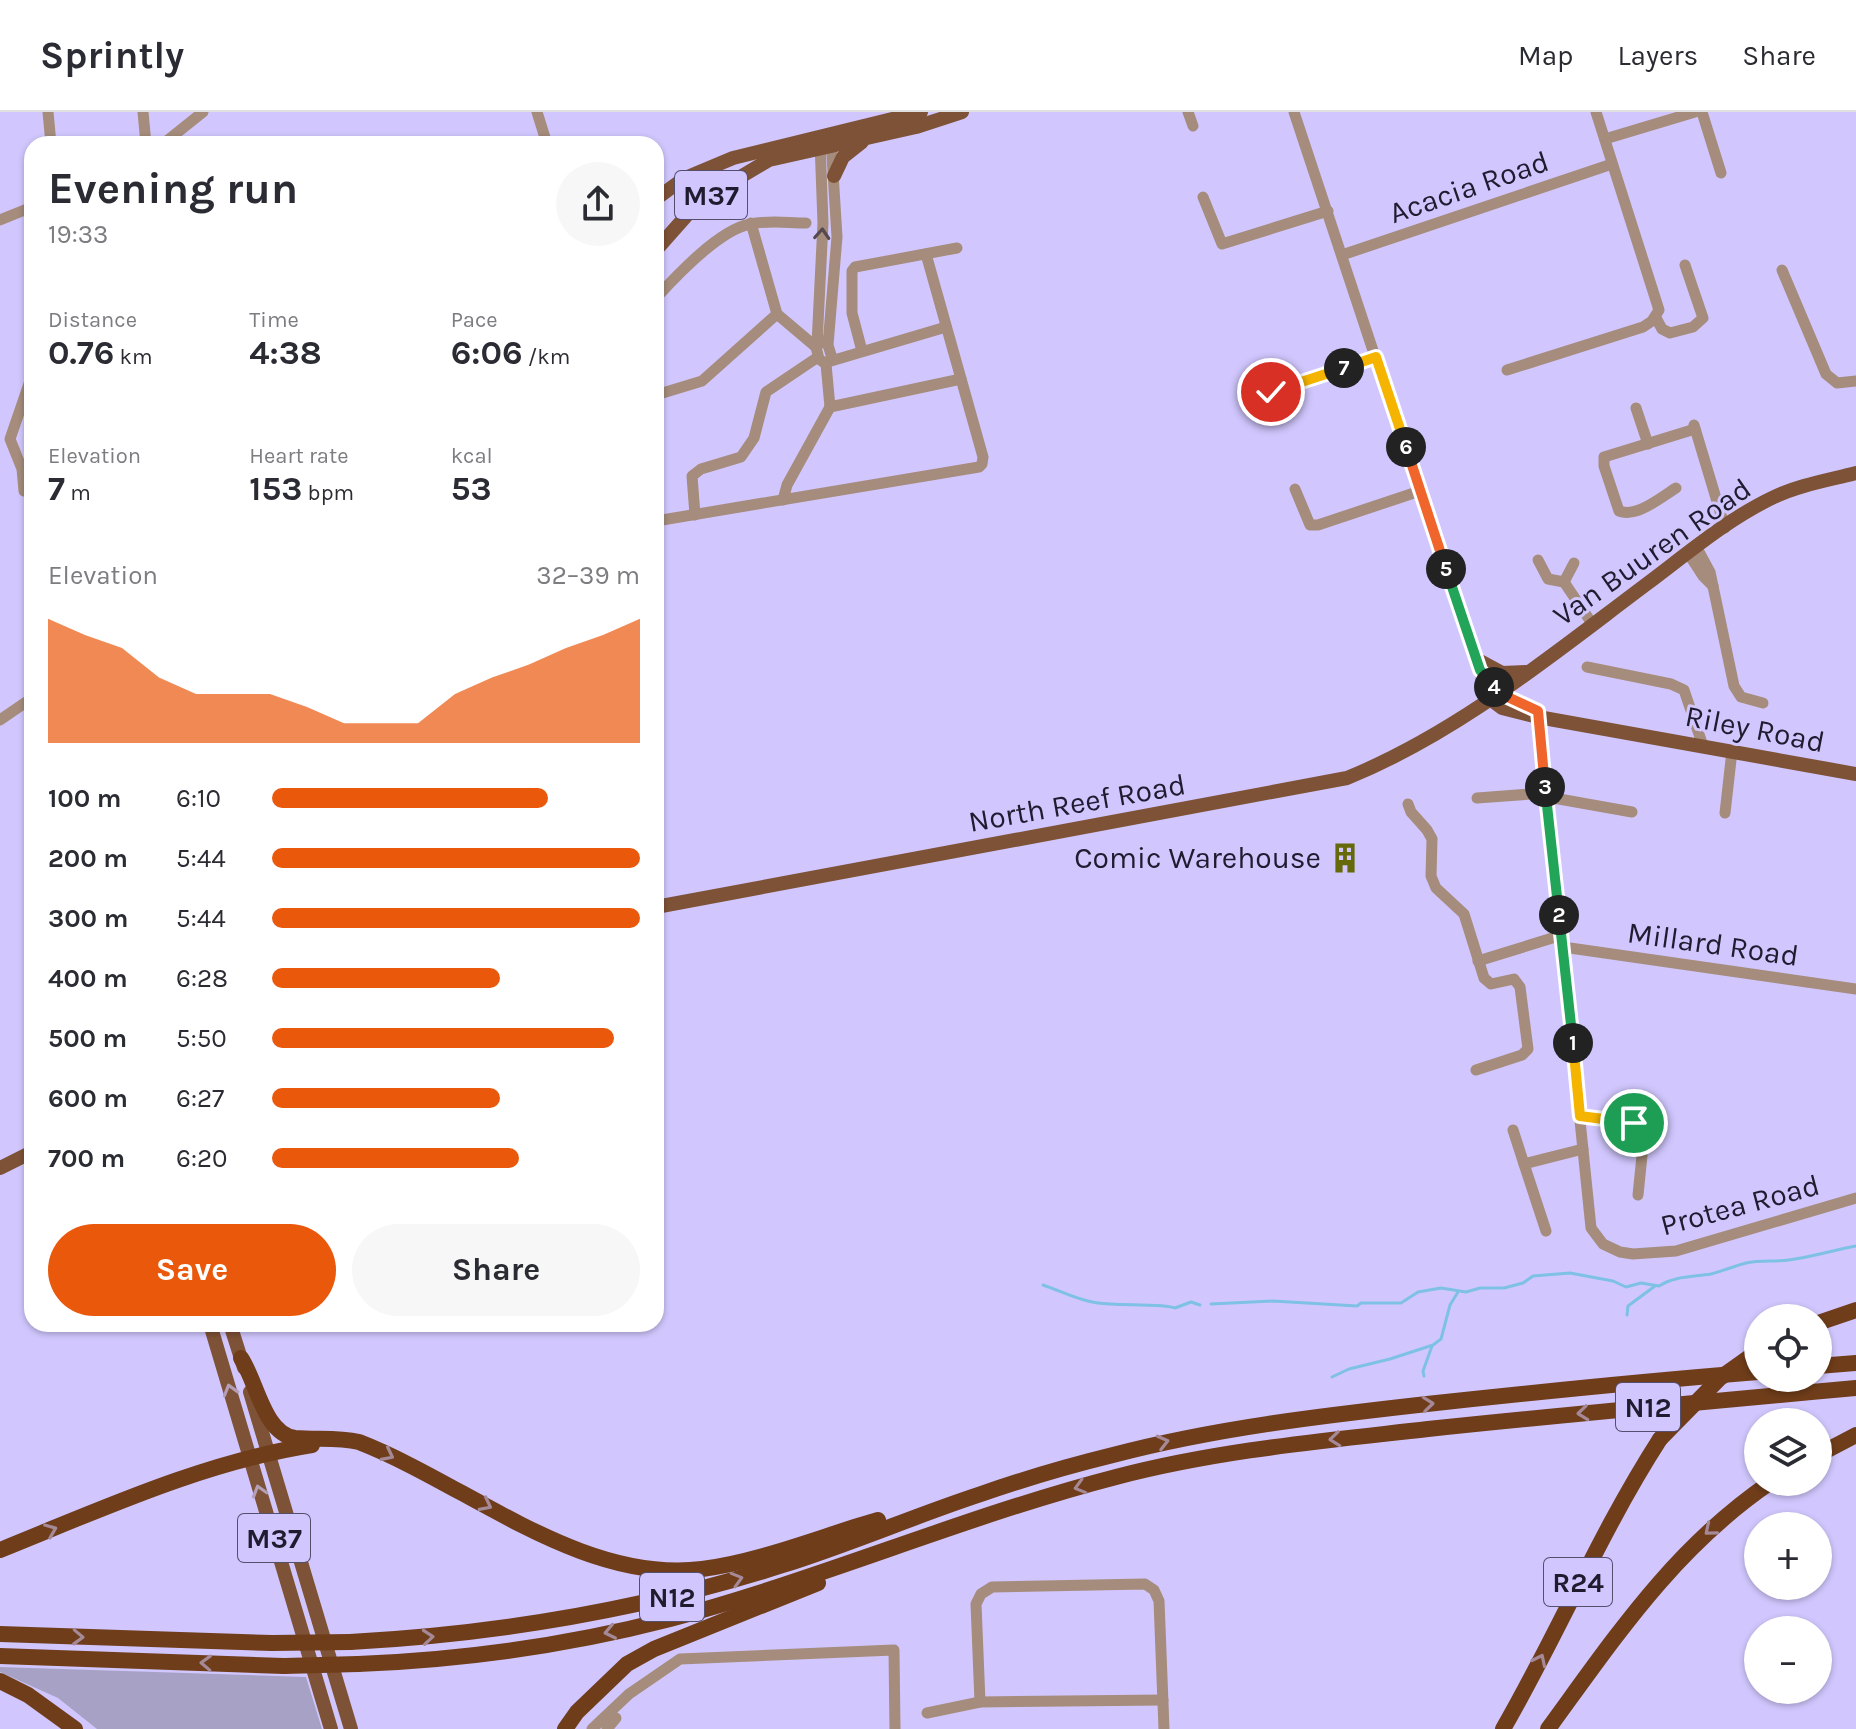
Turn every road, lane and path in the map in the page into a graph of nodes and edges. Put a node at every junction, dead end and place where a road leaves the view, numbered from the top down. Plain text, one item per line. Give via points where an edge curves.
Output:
1 (48, 112) edge
2 (143, 112) edge
3 (203, 112) edge
4 (537, 112) edge
5 (921, 112) edge
6 (962, 112) edge
7 (1188, 112) edge
8 (1294, 112) edge
9 (1596, 112) edge
10 (1695, 112) edge
11 (1702, 112) edge
12 (1193, 126) dead end
13 (889, 132) junction
14 (50, 136) edge
15 (145, 136) edge
16 (173, 136) edge
17 (544, 136) edge
18 (1605, 139) junction
19 (825, 141) junction
20 (1612, 164) junction
21 (1721, 173) dead end
22 (834, 176) junction
23 (664, 193) edge
24 (1203, 197) dead end
25 (24, 210) edge
26 (1328, 211) junction
27 (0, 220) edge
28 (751, 223) junction
29 (806, 223) dead end
30 (664, 241) edge
31 (957, 248) dead end
32 (926, 254) junction
33 (1342, 255) junction
34 (1685, 265) dead end
35 (1782, 270) dead end
36 (664, 291) edge
37 (818, 300) junction
38 (833, 301) junction
39 (777, 314) junction
40 (1657, 314) junction
41 (946, 327) junction
42 (862, 351) junction
43 (823, 353) junction
44 (1376, 357) junction
45 (1507, 370) dead end
46 (961, 379) junction
47 (1856, 381) edge
48 (1271, 392) dead end
49 (664, 393) edge
50 (24, 398) edge
51 (830, 407) junction
52 (1636, 408) dead end
53 (1648, 444) junction
54 (1856, 473) edge
55 (1676, 488) dead end
56 (1295, 489) dead end
57 (24, 491) dead end
58 (1420, 491) junction
59 (783, 500) junction
60 (695, 515) junction
61 (664, 520) edge
62 (1725, 528) junction
63 (1692, 550) junction
64 (1538, 560) dead end
65 (1574, 563) dead end
66 (1564, 582) junction
67 (1593, 625) junction
68 (1478, 665) junction
69 (1587, 667) dead end
70 (1526, 672) junction
71 (1494, 696) junction
72 (1763, 703) dead end
73 (24, 704) edge
74 (1523, 714) junction
75 (1538, 714) junction
76 (1462, 718) junction
77 (0, 720) edge
78 (1703, 746) junction
79 (1732, 751) junction
80 (1856, 774) edge
81 (1546, 796) junction
82 (1477, 798) dead end
83 (1408, 804) dead end
84 (1632, 812) dead end
85 (1725, 813) dead end
86 (664, 906) edge
87 (1562, 941) junction
88 (1478, 961) junction
89 (1856, 989) edge
90 (1476, 1070) dead end
91 (1580, 1116) junction
92 (1513, 1130) dead end
93 (1583, 1149) junction
94 (24, 1156) edge
95 (1524, 1164) junction
96 (0, 1168) edge
97 (1638, 1195) dead end
98 (1856, 1198) edge
99 (1546, 1231) dead end
100 (1856, 1310) edge
101 (1832, 1318) edge
102 (212, 1332) edge
103 (233, 1332) edge
104 (241, 1358) junction
105 (1744, 1361) edge
106 (1856, 1363) edge
107 (1832, 1365) edge
108 (1744, 1373) edge
109 (1856, 1388) edge
110 (1856, 1435) edge
111 (359, 1442) junction
112 (1832, 1448) edge
113 (268, 1452) junction
114 (249, 1457) junction
115 (980, 1494) junction
116 (1754, 1496) edge
117 (952, 1527) junction
118 (0, 1550) edge
119 (0, 1634) edge
120 (0, 1656) edge
121 (0, 1681) edge
122 (1163, 1700) junction
123 (980, 1702) junction
124 (927, 1713) dead end
125 (616, 1718) dead end
126 (75, 1729) edge
127 (331, 1729) edge
128 (351, 1729) edge
129 (565, 1729) edge
130 (592, 1729) edge
131 (607, 1729) edge
132 (895, 1729) edge
133 (1164, 1729) edge
134 (1503, 1729) edge
135 (1548, 1729) edge

1 - 14 street
2 - 15 street
3 - 16 street
4 - 17 street
5 - 19 main road, M37
6 - 13 main road, M37
7 - 12 street
8 - 26 street
9 - 18 street
10 - 18 street
11 - 21 street
13 - 19 main road, M37
13 - 22 main road via 849,150
18 - 20 street
19 - 22 street
19 - 23 main road, M37 via 719,163
19 - 30 main road, M37 via 769,160 726,184
37 -> 19 street
20 - 33 street, Acacia Road
20 - 40 street
22 - 38 street
24 - 26 street via 1222,244
25 - 27 street
26 - 33 street
28 - 29 street
28 - 36 street via 716,242
28 - 39 street
31 - 32 street
32 - 41 street
32 - 42 street via 852,271 851,305
33 - 44 street
34 - 40 street via 1703,318 1693,327 1670,333 1662,329
35 - 47 street via 1826,374 1837,383
37 - 38 street
37 - 43 street
38 - 43 street
39 - 43 street
39 - 49 street via 702,381
40 - 45 street via 1643,327
41 - 42 street
41 - 46 street
42 - 43 street
43 - 51 street
43 - 60 street via 766,392 754,438 741,457 695,472
44 - 48 street
44 - 58 street
46 - 51 street
46 - 59 street via 983,457 979,467
50 - 57 street via 10,439
51 - 59 street
52 - 53 street
53 - 55 street via 1604,457 1619,511 1631,514
53 - 62 street via 1694,426
54 - 62 main road, Van Buuren Road via 1772,498
56 - 58 street via 1310,525
58 - 68 street
59 - 60 street
60 - 61 street
62 - 63 main road, Van Buuren Road
63 - 67 main road, Van Buuren Road
63 - 72 street via 1703,576 1714,586 1734,686 1741,697
64 - 66 street via 1548,579
65 - 66 street
66 - 67 street
67 - 70 main road, Van Buuren Road
68 - 70 main road via 1502,673
68 - 71 street
69 - 78 street via 1684,690
70 - 71 main road, Van Buuren Road
71 - 74 main road, Riley Road via 1502,708
71 - 75 main road, Riley Road
71 - 76 main road, North Reef Road
73 - 77 street
74 - 75 main road, Riley Road
74 - 76 main road
75 - 78 main road, Riley Road
75 - 81 street, Protea Road
76 - 86 main road, North Reef Road via 1400,755 1347,778
78 - 79 main road, Riley Road
79 - 80 main road, Riley Road
79 - 85 street
81 - 82 street
81 - 84 street
81 - 87 street, Protea Road
83 - 88 street via 1432,839 1431,876 1436,888 1464,914
87 - 88 street
87 - 89 street, Millard Road
87 - 91 street, Protea Road
88 - 90 street via 1487,982 1518,982 1528,1045 1522,1055
91 - 93 street, Protea Road
91 - 97 street via 1641,1128
92 - 95 street
93 - 95 street
93 - 98 street, Protea Road via 1591,1228 1603,1244 1620,1252 1676,1251
94 - 96 main road
95 - 99 street
100 - 101 highway
114 -> 102 main road, M37
103 - 104 main road, M37
104 - 111 highway via 269,1421 282,1435
104 - 113 main road, M37
134 -> 105 highway, R24, bridge via 1660,1439
106 - 107 highway
115 -> 108 highway, N12 via 1124,1452 1267,1422
109 -> 117 highway, N12 via 1269,1446 1119,1476
110 - 112 highway
111 - 113 highway
111 -> 115 highway via 573,1549 662,1571 743,1560
113 - 114 highway
113 - 128 main road, M37
118 -> 114 highway via 141,1493
127 -> 114 main road, M37
119 -> 115 highway, N12, bridge via 272,1643 463,1634 676,1596 785,1565
116 -> 135 highway, R24 via 1691,1546 1652,1588
117 -> 120 highway, N12, bridge via 668,1619 469,1655 284,1666
117 - 129 highway via 654,1649 627,1664
121 - 126 highway
122 - 123 street
122 - 123 street via 1159,1601 1145,1584 985,1590 976,1604
122 - 133 street
123 - 124 street
125 - 131 street
130 - 132 street via 629,1694 680,1659 894,1650

